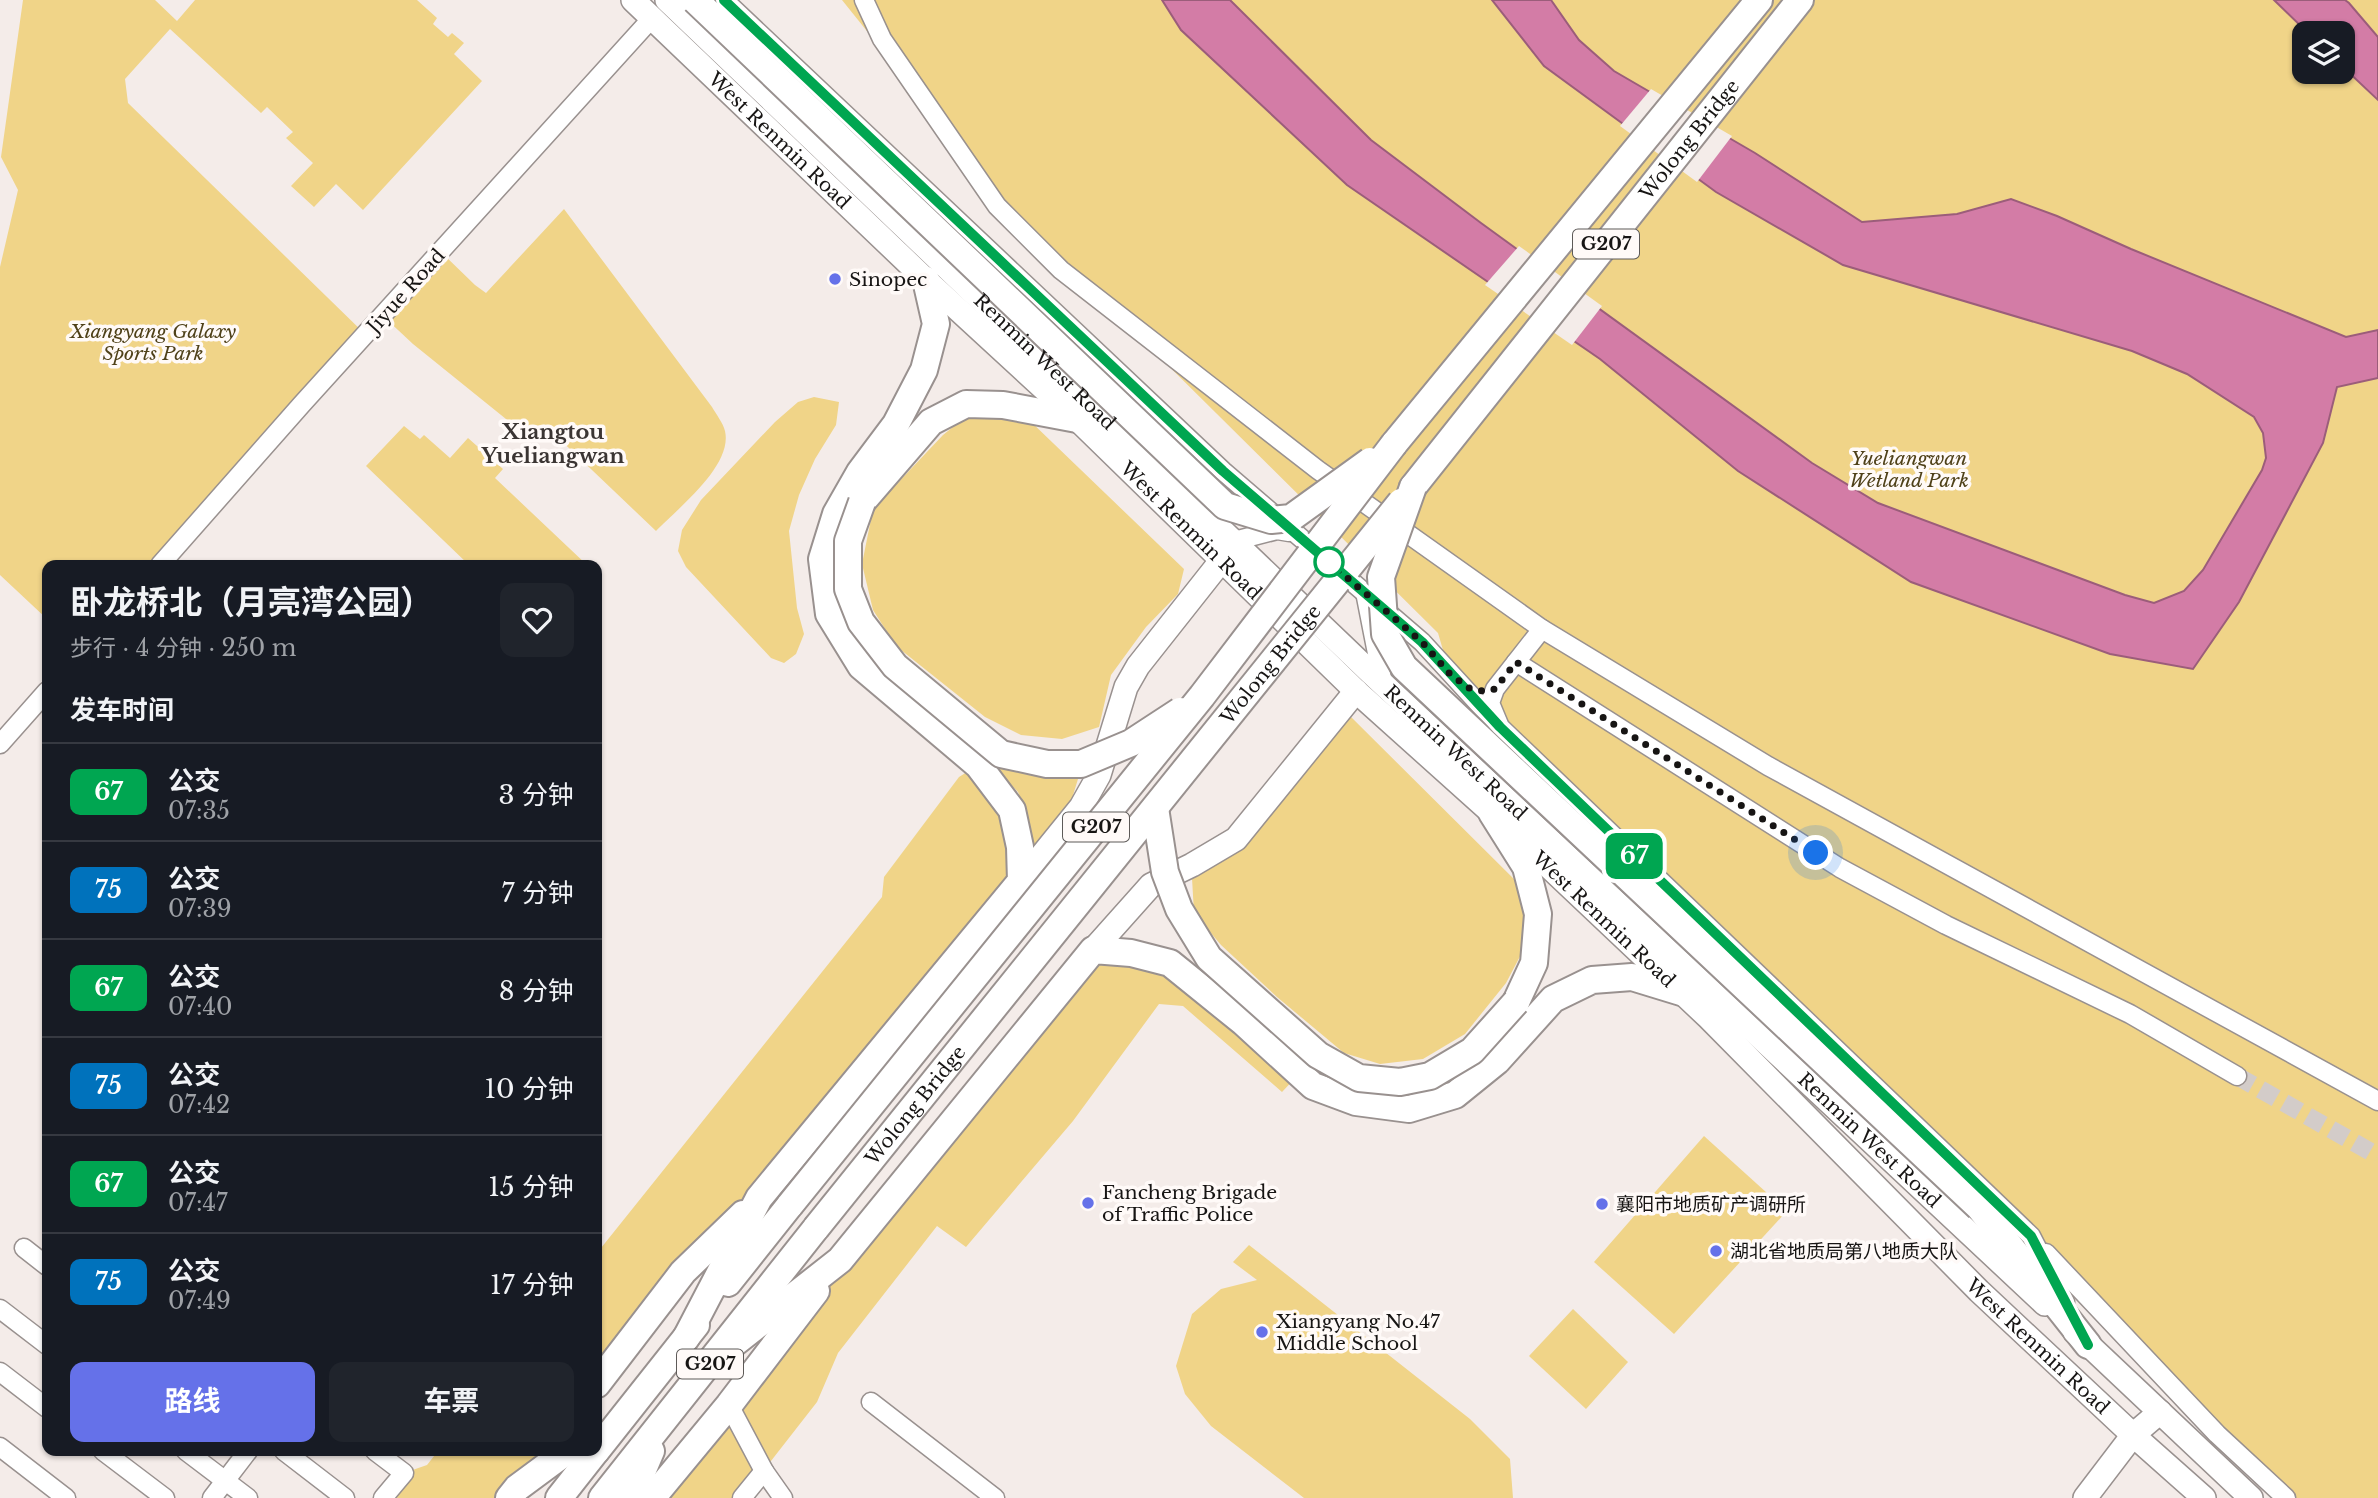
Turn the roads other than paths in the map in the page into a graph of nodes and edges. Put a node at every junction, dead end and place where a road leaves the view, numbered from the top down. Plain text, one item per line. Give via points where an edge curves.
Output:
1 (633, 0) edge
2 (667, 0) edge
3 (695, 0) edge
4 (724, 0) edge
5 (864, 0) edge
6 (1759, 0) edge
7 (1800, 0) edge
8 (652, 18) junction
9 (926, 280) junction
10 (1077, 419) junction
11 (1394, 444) junction
12 (1413, 487) junction
13 (1296, 533) junction
14 (1234, 541) junction
15 (164, 560) edge
16 (1221, 561) junction
17 (1365, 592) junction
18 (1542, 629) junction
19 (1516, 662) junction
20 (1450, 674) junction
21 (1383, 684) junction
22 (1495, 689) junction
23 (1356, 691) junction
24 (1202, 696) junction
25 (42, 697) edge
26 (1500, 727) junction
27 (0, 744) edge
28 (1155, 808) junction
29 (1492, 813) junction
30 (1021, 881) junction
31 (1093, 950) junction
32 (1681, 992) junction
33 (2238, 1076) tunnel mouth
34 (2378, 1101) edge
35 (759, 1198) junction
36 (2031, 1236) junction
37 (24, 1248) dead end
38 (840, 1260) junction
39 (42, 1262) edge
40 (0, 1310) edge
41 (686, 1338) junction
42 (42, 1341) edge
43 (2088, 1345) junction
44 (714, 1359) junction
45 (0, 1372) edge
46 (602, 1377) edge
47 (638, 1398) junction
48 (871, 1402) dead end
49 (42, 1404) edge
50 (729, 1405) junction
51 (2160, 1412) junction
52 (664, 1421) junction
53 (602, 1425) edge
54 (2133, 1435) junction
55 (602, 1444) edge
56 (0, 1447) edge
57 (110, 1456) edge
58 (193, 1456) edge
59 (244, 1456) edge
60 (290, 1456) edge
61 (382, 1456) edge
62 (542, 1456) edge
63 (561, 1456) edge
64 (592, 1456) edge
65 (764, 1471) junction
66 (225, 1480) junction
67 (513, 1493) edge
68 (66, 1498) edge
69 (165, 1498) edge
70 (212, 1498) edge
71 (248, 1498) edge
72 (345, 1498) edge
73 (383, 1498) edge
74 (559, 1498) edge
75 (602, 1498) edge
76 (631, 1498) edge
77 (652, 1498) edge
78 (742, 1498) edge
79 (783, 1498) edge
80 (995, 1498) edge
81 (2085, 1498) edge
82 (2204, 1498) edge
83 (2251, 1498) edge
84 (2286, 1498) edge

1 - 8 main road, West Renmin Road
2 - 14 main road, Renmin West Road
3 - 11 highway, bridge via 1225,506 1271,520 1291,517
4 - 13 street via 1223,471
5 - 18 street via 882,39 997,206 1061,270 1318,470
6 - 11 highway, Wolong Bridge / G207
7 - 12 highway, Wolong Bridge / G207
8 - 9 main road, West Renmin Road
8 - 15 street, Jiyue Road
9 - 10 main road, West Renmin Road
9 - 30 highway via 936,324 924,370 897,424 860,471 836,514 822,559 829,614 861,666 978,765 1012,810
10 - 16 main road, West Renmin Road
10 - 24 highway, bridge via 1003,405 966,404 931,422 862,502 848,541 848,589 861,622 895,666 1001,754 1047,764 1081,764 1131,743
11 - 24 highway, Wolong Bridge / G207, bridge
12 - 28 highway, Wolong Bridge / G207, bridge
12 - 43 highway, bridge via 1381,578 1385,634 1404,667 1979,1207
13 - 14 street via 1277,530
13 - 17 street
14 - 21 main road, Renmin West Road
16 - 23 main road, West Renmin Road
16 - 30 main road via 1138,666 1126,687 1099,775 1081,807
17 - 20 street via 1422,642
17 - 21 street
18 - 19 street
18 - 34 street via 1768,766
19 - 22 street
19 - 33 street via 1840,868 2130,1014
20 - 22 street via 1469,688
20 - 26 street
21 - 43 main road, Renmin West Road
22 - 26 street via 1490,702
23 - 29 main road, West Renmin Road
23 - 31 main road via 1236,839 1151,885
24 - 41 highway, Wolong Bridge / G207, bridge
25 - 27 street
26 - 36 street
28 - 29 highway, bridge via 1165,872 1179,909 1209,958 1318,1055 1359,1078 1400,1082 1430,1076 1472,1052 1516,1002 1534,963 1538,914 1526,867
28 - 44 highway, Wolong Bridge / G207, bridge
29 - 32 main road, West Renmin Road
30 - 35 highway
31 - 32 highway via 1132,953 1170,963 1313,1086 1356,1102 1409,1109 1455,1095 1497,1061 1553,999 1591,980 1632,977
31 - 38 highway
32 - 54 main road, West Renmin Road via 1979,1291
35 - 41 highway
35 - 46 highway via 683,1272
36 - 43 street
36 - 84 street via 2217,1434
37 - 39 street
38 - 44 highway
38 - 50 highway
40 - 42 street
41 - 47 highway, G207
43 - 51 main road, Renmin West Road
44 - 52 highway, G207
45 - 49 street
47 - 53 highway, G207
47 - 55 highway, G207
48 - 80 street
50 - 65 street
50 - 77 highway
51 - 54 main road
51 - 83 main road, Renmin West Road
52 - 75 highway, G207
52 - 76 highway, G207
54 - 81 main road
54 - 82 main road, West Renmin Road
56 - 68 street
57 - 69 street
58 - 66 street
59 - 66 street
60 - 72 street
61 - 73 street via 404,1473
62 - 67 highway
63 - 67 highway
64 - 74 highway, G207
65 - 78 street
65 - 79 street
66 - 70 street
66 - 71 street

